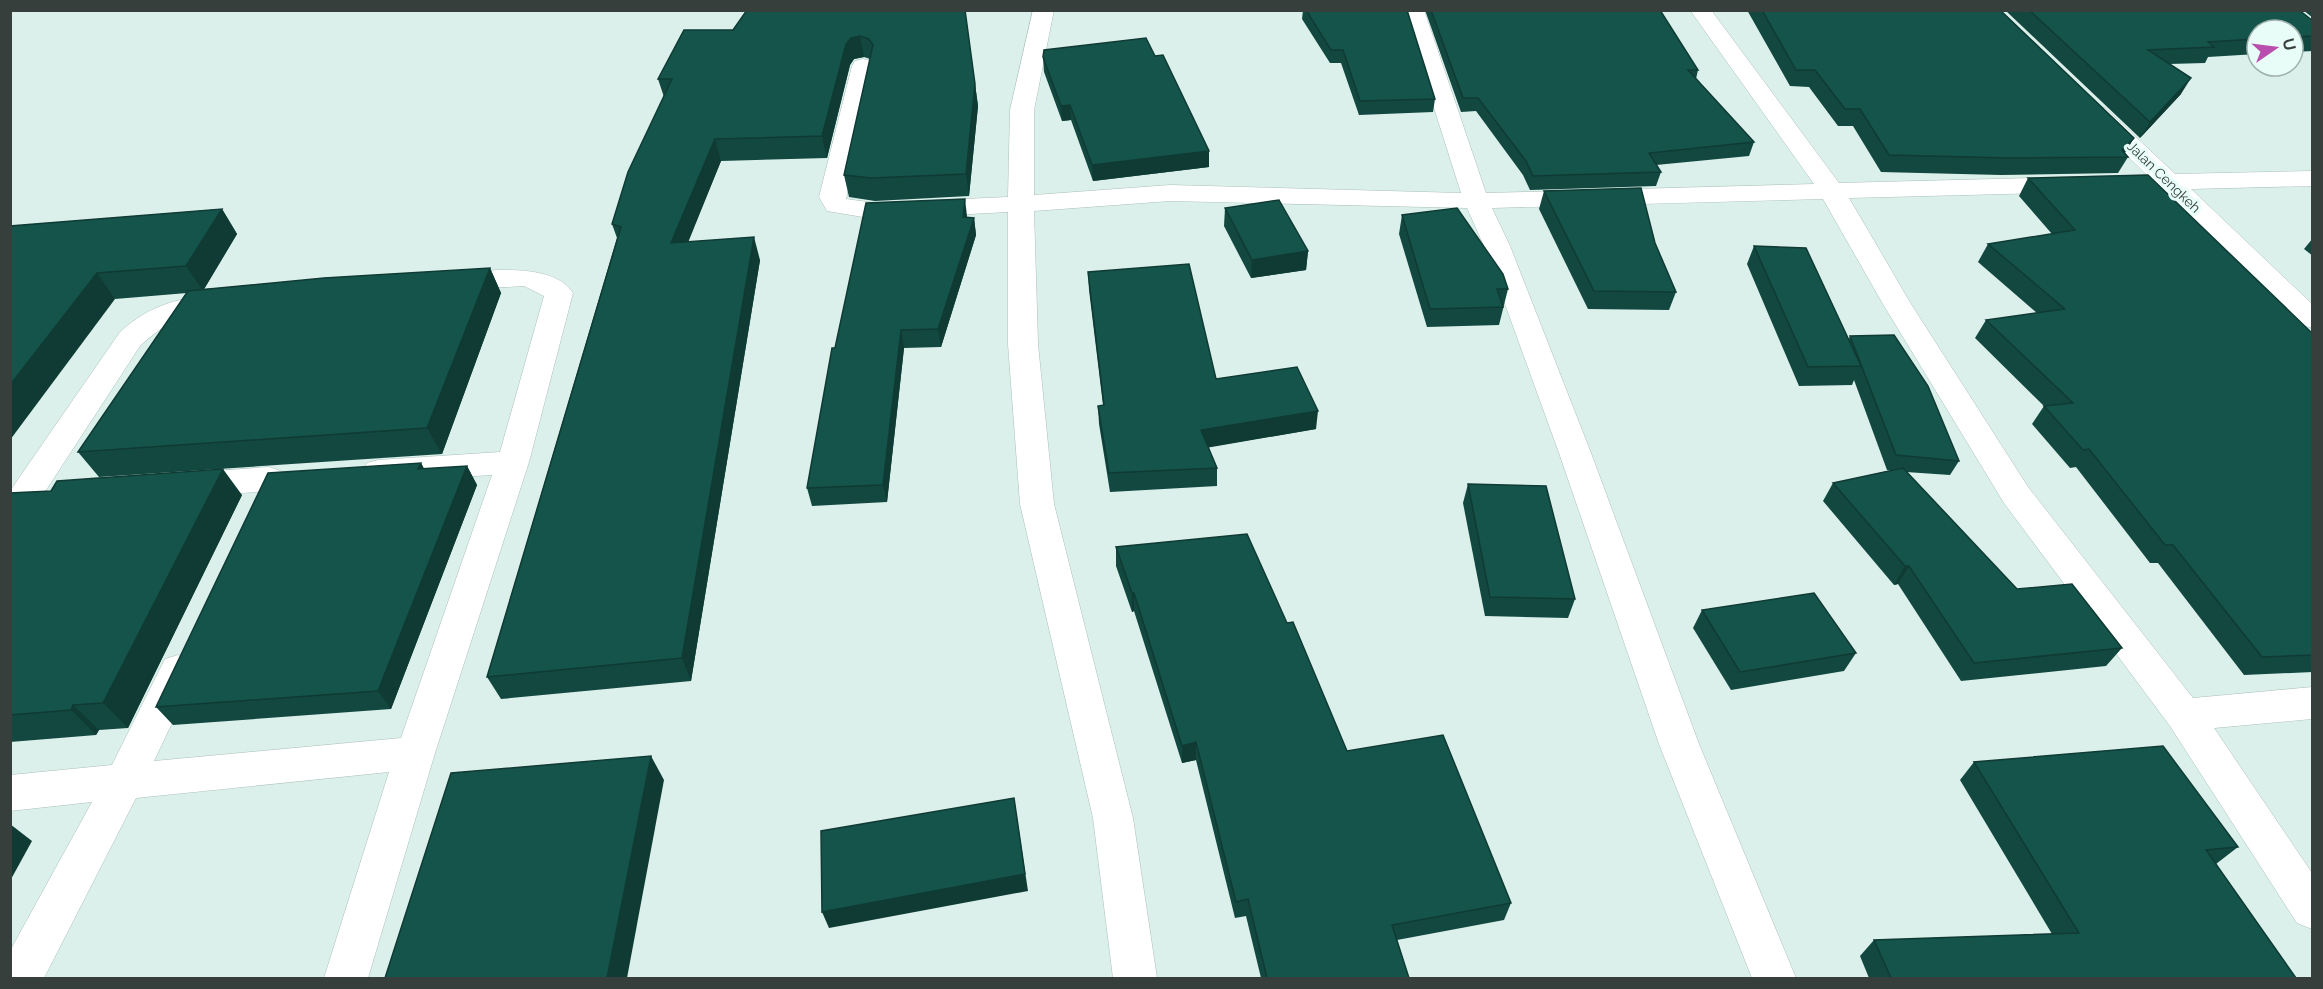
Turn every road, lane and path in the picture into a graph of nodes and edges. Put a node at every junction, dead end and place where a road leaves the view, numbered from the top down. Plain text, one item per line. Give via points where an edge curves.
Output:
1 (1044, 10) edge
2 (1413, 10) edge
3 (1700, 10) edge
4 (863, 66) edge
5 (2083, 100) edge
6 (2313, 177) edge
7 (2169, 182) junction
8 (1831, 190) junction
9 (1476, 201) junction
10 (1021, 204) junction
11 (428, 284) edge
12 (246, 301) edge
13 (2313, 319) edge
14 (513, 462) junction
15 (350, 473) edge
16 (304, 476) edge
17 (269, 479) junction
18 (153, 488) edge
19 (60, 494) edge
20 (18, 508) edge
21 (254, 511) edge
22 (192, 640) edge
23 (2313, 703) edge
24 (2184, 715) junction
25 (415, 753) junction
26 (125, 780) junction
27 (10, 794) edge
28 (2313, 909) edge
29 (20, 978) edge
30 (346, 978) edge
31 (1135, 978) edge
32 (1774, 978) edge

1 - 10 street via 1022,110
2 - 9 street
3 - 8 street
4 - 10 street via 832,197 836,206 875,211
5 - 7 street, Jalan Cengkeh
6 - 7 street
7 - 8 street
7 - 13 street, Jalan Cengkeh
8 - 9 street
8 - 24 street via 2016,495
9 - 10 street via 1170,193
9 - 32 street via 1567,431 1679,744
10 - 31 street via 1023,344 1037,504 1113,818
11 - 14 street via 529,278 560,293
12 - 20 street via 172,310 144,325 130,339
14 - 15 street
14 - 25 street
16 - 17 street
17 - 18 street
17 - 21 street
19 - 20 street
22 - 26 street
23 - 24 street
24 - 28 street
25 - 26 street
25 - 30 street
26 - 27 street
26 - 29 street

